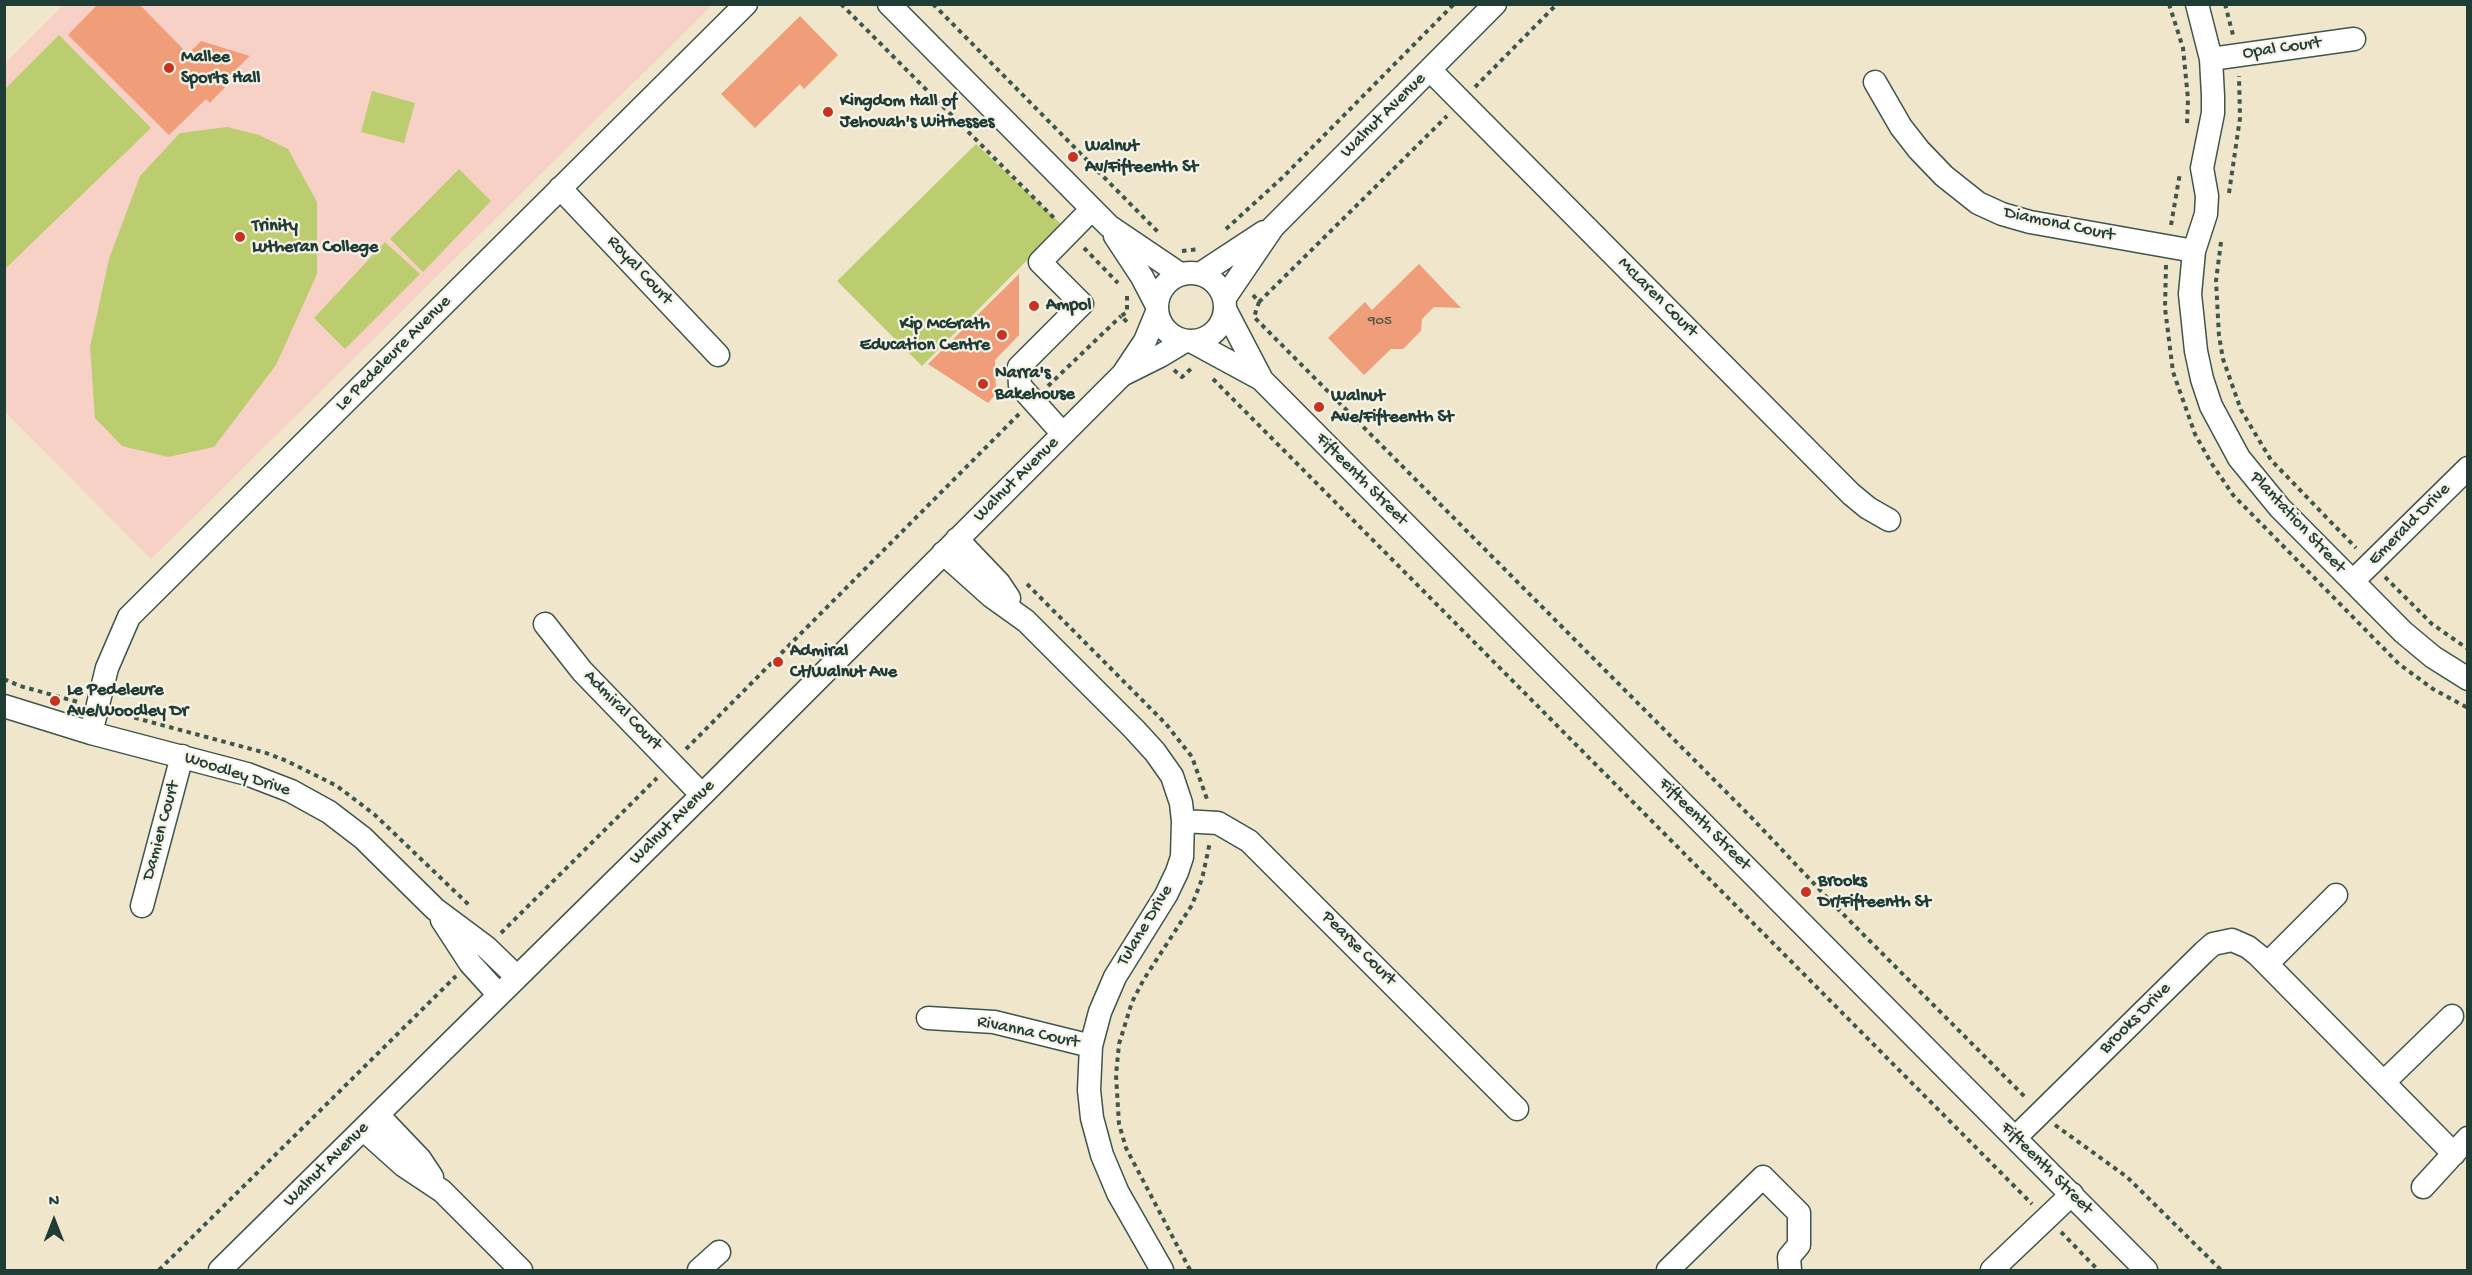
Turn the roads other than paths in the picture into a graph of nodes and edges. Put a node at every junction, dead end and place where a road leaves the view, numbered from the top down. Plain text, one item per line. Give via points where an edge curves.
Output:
1 (746, 4) edge
2 (889, 4) edge
3 (1495, 4) edge
4 (2197, 4) edge
5 (2354, 39) dead end
6 (2211, 59) junction
7 (1430, 70) junction
8 (1875, 82) dead end
9 (560, 188) junction
10 (1092, 209) junction
11 (1109, 226) junction
12 (1273, 227) junction
13 (2194, 251) junction
14 (1190, 274) junction
15 (1224, 304) junction
16 (1156, 308) junction
17 (1152, 348) junction
18 (1191, 348) junction
19 (718, 355) dead end
20 (1261, 379) junction
21 (1063, 434) junction
22 (2468, 468) edge
23 (1889, 520) dead end
24 (950, 546) junction
25 (2352, 581) junction
26 (545, 624) dead end
27 (2468, 679) edge
28 (4, 706) edge
29 (91, 733) junction
30 (182, 756) junction
31 (702, 795) junction
32 (1183, 821) junction
33 (2336, 895) dead end
34 (142, 906) dead end
35 (435, 909) junction
36 (2267, 964) junction
37 (517, 977) junction
38 (498, 994) junction
39 (2452, 1016) dead end
40 (928, 1018) dead end
41 (1091, 1046) junction
42 (2384, 1082) junction
43 (1517, 1109) dead end
44 (371, 1123) junction
45 (2015, 1138) junction
46 (2461, 1146) edge
47 (2423, 1187) dead end
48 (2072, 1194) junction
49 (719, 1252) dead end
50 (220, 1270) edge
51 (520, 1270) edge
52 (699, 1270) edge
53 (1162, 1270) edge
54 (1668, 1270) edge
55 (1790, 1270) edge
56 (1992, 1270) edge
57 (2146, 1270) edge

1 - 9 street, Le Pedeleure Avenue
2 - 10 street
3 - 7 street, Walnut Avenue
4 - 6 street, Plantation Street
5 - 6 street, Opal Court
6 - 13 street, Plantation Street via 2213,113 2202,168 2206,214
7 - 12 street, Walnut Avenue
7 - 23 street, McLaren Court via 1851,494
8 - 13 street, Diamond Court via 1919,150 1978,203 2002,214 2167,257
9 - 19 street, Royal Court
9 - 29 street, Le Pedeleure Avenue via 129,617 107,668
10 - 11 street
10 - 21 street via 1040,262 1082,304 1019,367 1020,386
11 - 14 street
11 - 16 street via 1142,276
12 - 14 street, Walnut Avenue
12 - 15 street, Walnut Avenue
13 - 25 street, Plantation Street via 2190,294 2196,351 2202,379 2223,432 2255,481
14 - 15 street via 1215,283
14 - 16 street via 1164,286
15 - 18 street via 1218,328
15 - 20 street, Fifteenth Street
16 - 17 street
16 - 18 street via 1166,331
17 - 18 street, Walnut Avenue
17 - 21 street, Walnut Avenue
18 - 20 street, Fifteenth Street
20 - 45 street, Fifteenth Street
21 - 24 street, Walnut Avenue
22 - 25 street, Emerald Drive
24 - 31 street, Walnut Avenue
24 - 32 street, Tulane Drive via 999,583 1026,621 1155,752 1172,776
25 - 27 street, Plantation Street via 2410,638
26 - 31 street, Admiral Court via 582,671
28 - 29 street, Woodley Drive
29 - 30 street, Woodley Drive
30 - 34 street, Damien Court
30 - 35 street, Woodley Drive via 247,774 291,791 329,812 363,838
31 - 37 street, Walnut Avenue
32 - 41 street, Tulane Drive via 1182,856 1177,872 1115,977
32 - 43 street, Pearse Court via 1218,823 1249,841
33 - 36 street
35 - 37 street, Woodley Drive via 486,946
35 - 38 street, Woodley Drive via 470,963
36 - 42 street, Brooks Drive
36 - 45 street, Brooks Drive via 2240,942 2223,940 2213,944
37 - 38 street, Walnut Avenue
38 - 44 street, Walnut Avenue
39 - 42 street
40 - 41 street, Rivanna Court via 994,1022
41 - 53 street, Tulane Drive via 1089,1090 1102,1155 1118,1193
42 - 46 street, Brooks Drive
44 - 50 street, Walnut Avenue
44 - 51 street via 403,1165 442,1191
45 - 48 street, Fifteenth Street
46 - 47 street, Brooks Drive
48 - 56 street
48 - 57 street, Fifteenth Street
49 - 52 street
54 - 55 street via 1763,1177 1799,1213 1799,1245 1789,1257

